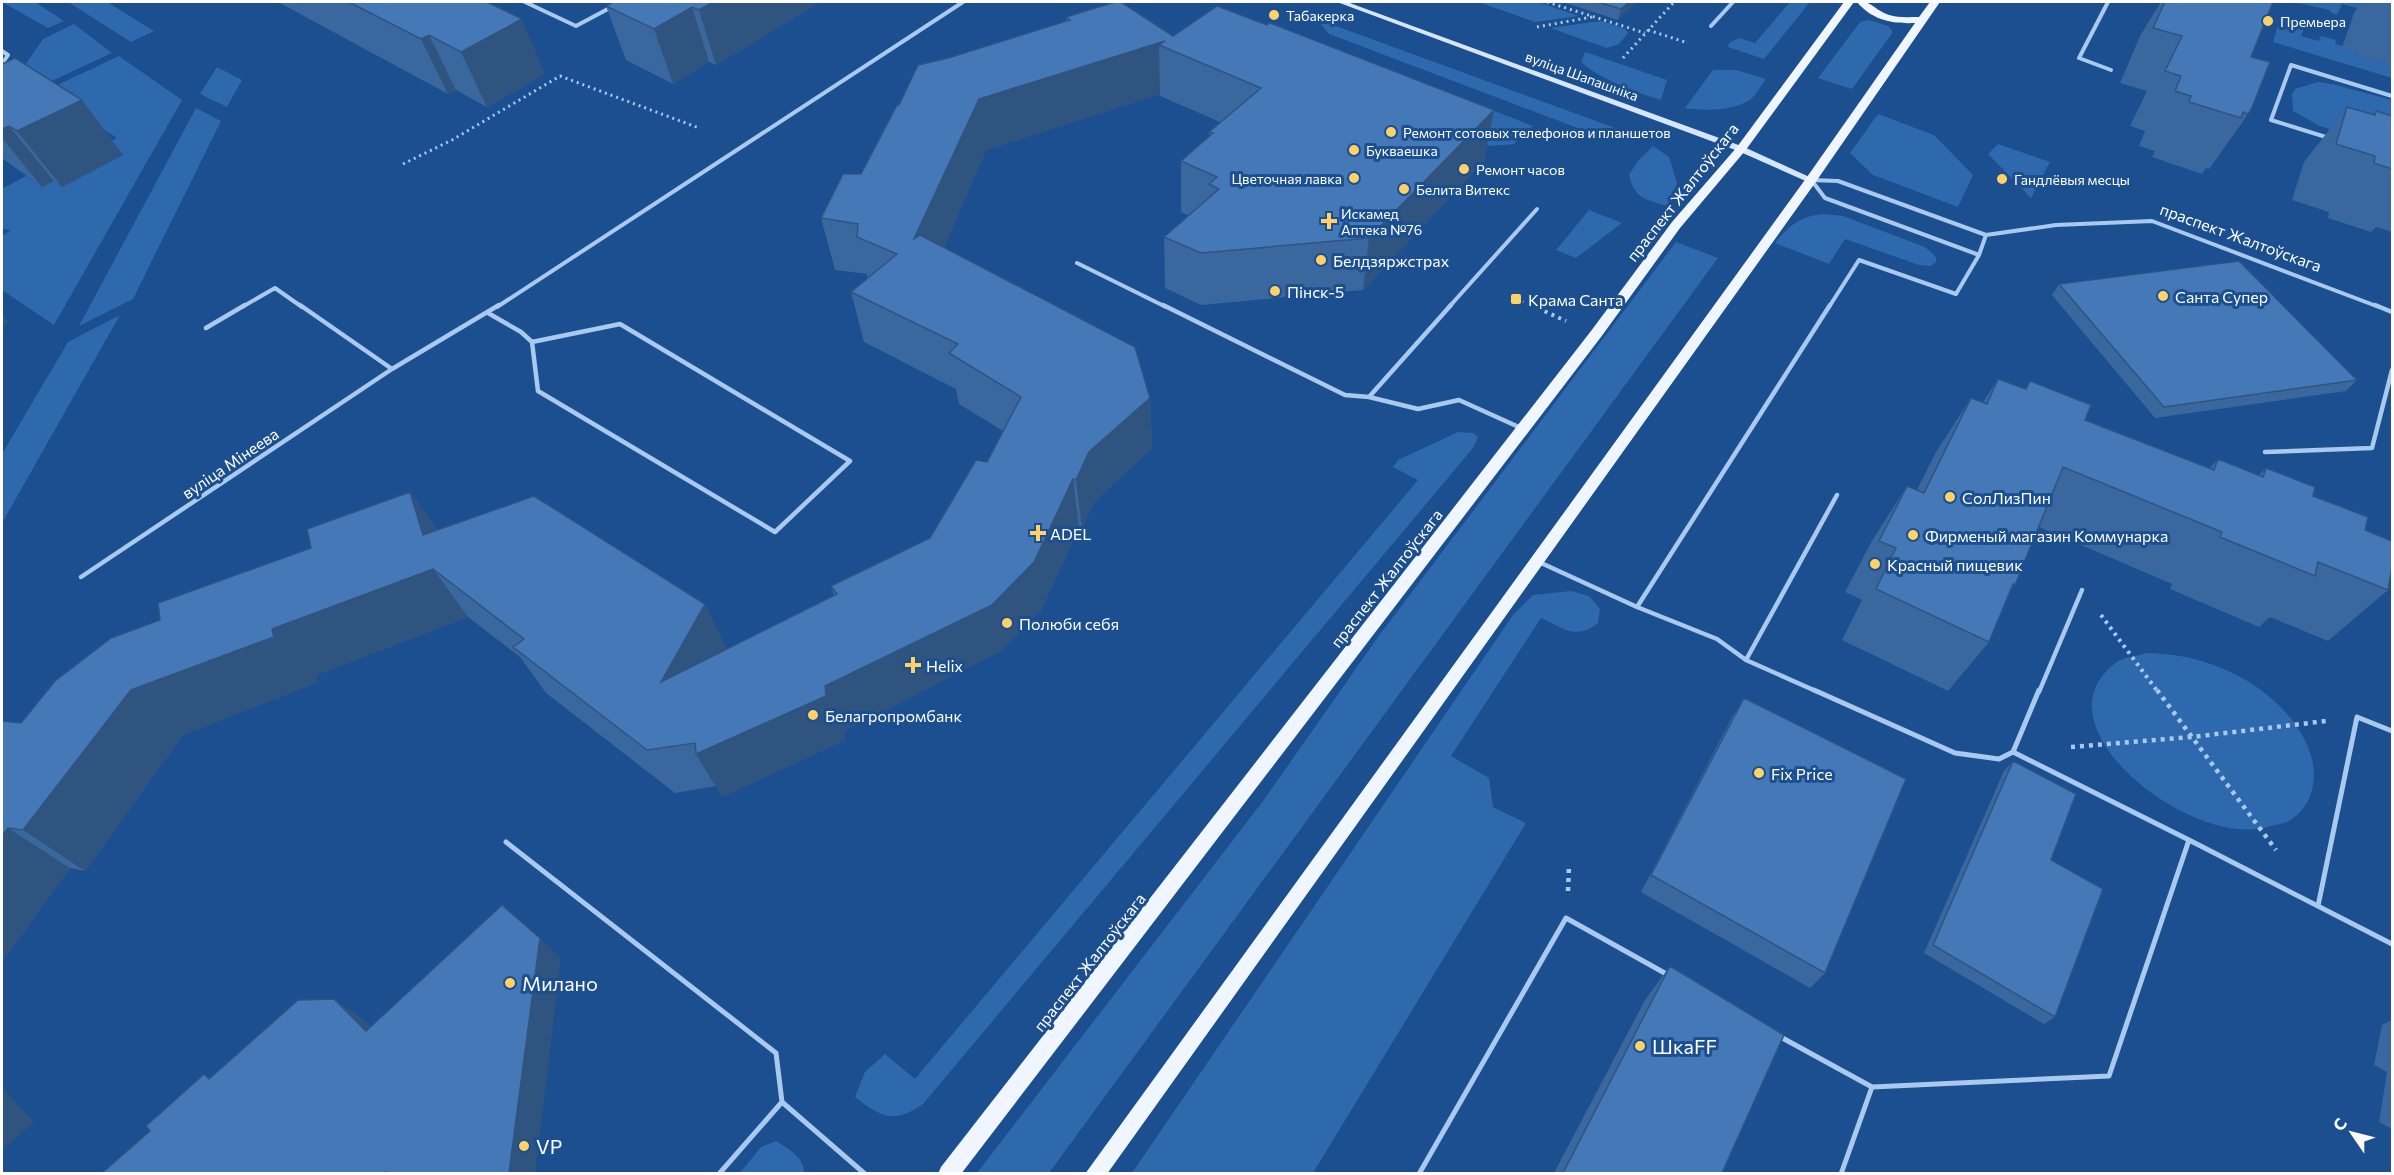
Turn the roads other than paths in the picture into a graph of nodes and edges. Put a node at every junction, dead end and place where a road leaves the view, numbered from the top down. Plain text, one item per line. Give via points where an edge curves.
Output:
1 (525, 2) edge
2 (621, 2) edge
3 (963, 2) edge
4 (1341, 2) edge
5 (1733, 2) edge
6 (1849, 2) edge
7 (1862, 2) edge
8 (1935, 2) edge
9 (2108, 2) edge
10 (1922, 20) junction
11 (1712, 26) dead end
12 (2, 51) edge
13 (2, 64) edge
14 (2111, 70) dead end
15 (2392, 96) edge
16 (2337, 141) edge
17 (1740, 149) junction
18 (1811, 180) junction
19 (1537, 209) dead end
20 (1986, 235) junction
21 (1979, 255) junction
22 (1077, 263) dead end
23 (2392, 312) edge
24 (488, 313) junction
25 (206, 328) dead end
26 (532, 342) junction
27 (392, 369) junction
28 (2392, 370) edge
29 (1369, 397) junction
30 (1523, 429) junction
31 (2265, 452) dead end
32 (1837, 495) dead end
33 (1537, 561) junction
34 (81, 577) dead end
35 (2082, 590) road end
36 (1637, 607) junction
37 (1746, 660) junction
38 (2392, 731) edge
39 (2013, 752) junction
40 (2189, 840) junction
41 (506, 842) dead end
42 (2318, 906) junction
43 (2392, 944) edge
44 (1678, 980) edge
45 (1770, 1031) edge
46 (1872, 1087) junction
47 (782, 1102) junction
48 (719, 1173) edge
49 (865, 1173) edge
50 (948, 1173) edge
51 (1095, 1173) edge
52 (1419, 1173) edge
53 (1841, 1173) edge

1 - 2 lane via 576,26
3 - 24 lane, вуліца Мінеева
4 - 17 street, вуліца Шапашніка
5 - 11 lane
6 - 17 main road, праспект Жалтоўскага
7 - 10 main road via 1875,15 1897,21
8 - 10 main road
9 - 14 lane via 2079,58
10 - 18 main road
12 - 13 lane via 8,55
15 - 16 lane via 2291,65 2271,120
17 - 18 street, вуліца Шапашніка
17 - 30 main road, праспект Жалтоўскага via 1676,225
18 - 20 lane via 1839,181
18 - 21 lane via 1825,198
18 - 33 main road
19 - 29 lane
20 - 21 lane
20 - 23 lane, праспект Жалтоўскага via 2056,225 2151,221
21 - 36 lane via 1956,294 1859,260
22 - 29 lane via 1345,395
24 - 26 lane
24 - 27 lane, вуліца Мінеева
25 - 27 lane via 275,288
26 - 26 lane via 538,391 775,532 850,461 620,324
27 - 34 lane, вуліца Мінеева
28 - 31 lane via 2372,447
29 - 30 lane via 1418,409 1459,400
30 - 50 main road, праспект Жалтоўскага
32 - 37 lane
33 - 36 lane
33 - 51 main road
35 - 39 lane
36 - 37 lane via 1718,639
37 - 39 lane via 1954,753 1999,759
38 - 42 lane via 2357,717
39 - 40 lane
40 - 42 lane
40 - 46 lane via 2109,1076
41 - 47 lane via 776,1053
42 - 43 lane
44 - 52 lane via 1566,918
45 - 46 lane
46 - 53 lane
47 - 48 lane
47 - 49 lane

